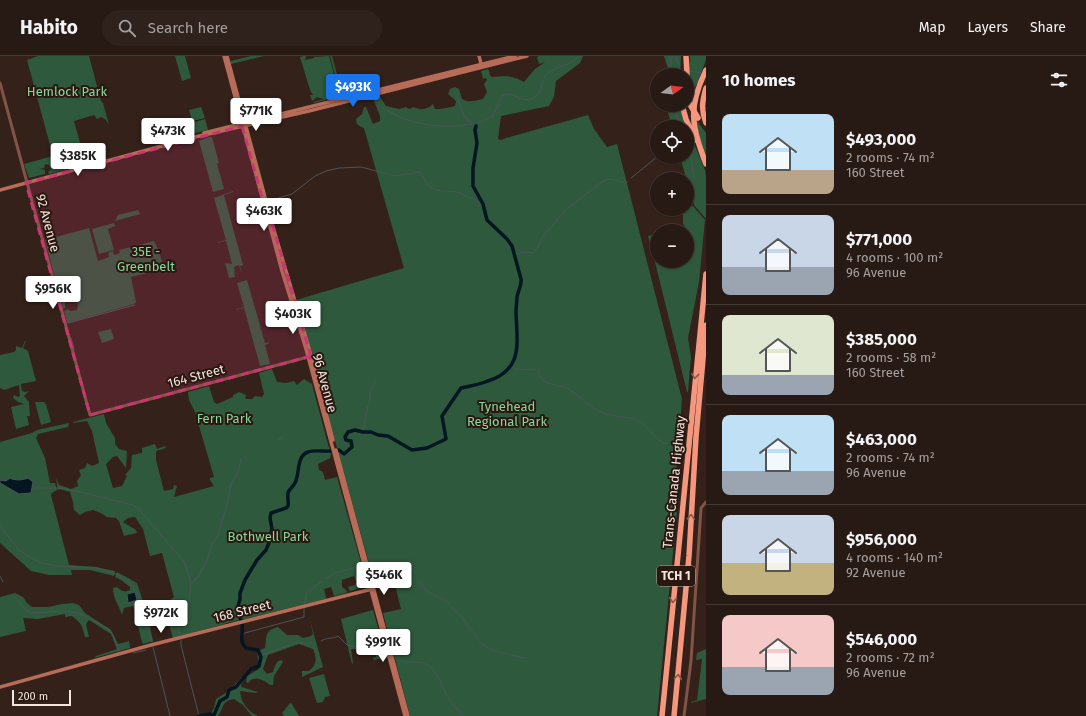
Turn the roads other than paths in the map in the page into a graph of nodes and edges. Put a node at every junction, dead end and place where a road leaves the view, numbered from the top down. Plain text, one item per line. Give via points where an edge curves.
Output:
1 (224, 56) edge
2 (227, 56) edge
3 (479, 56) edge
4 (515, 56) edge
5 (527, 56) edge
6 (686, 58) edge
7 (482, 66) junction
8 (684, 68) edge
9 (687, 68) edge
10 (706, 70) edge
11 (0, 83) edge
12 (706, 88) edge
13 (694, 111) edge
14 (684, 112) edge
15 (244, 124) junction
16 (706, 124) edge
17 (706, 128) edge
18 (705, 162) edge
19 (26, 183) junction
20 (0, 190) edge
21 (266, 213) junction
22 (270, 216) junction
23 (706, 267) edge
24 (706, 277) edge
25 (706, 326) edge
26 (308, 357) junction
27 (312, 360) junction
28 (706, 365) edge
29 (699, 399) junction
30 (90, 415) joint
31 (334, 447) junction
32 (705, 503) edge
33 (373, 589) junction
34 (0, 687) edge
35 (407, 716) edge
36 (662, 716) edge
37 (674, 716) edge
38 (684, 716) edge

1 - 15 main road, 96 Avenue
2 - 15 main road, 96 Avenue
3 - 7 main road
4 - 7 main road
5 - 7 main road
6 - 8 highway
6 - 9 highway
7 - 15 main road
10 - 18 highway via 694,99 693,113 694,127
11 - 19 street, 92 Avenue
12 - 16 highway via 702,112
13 - 17 highway, bridge
14 - 18 highway
15 - 19 main road
15 - 21 main road, 96 Avenue
15 - 22 main road, 96 Avenue
19 - 20 main road
19 - 30 street, 92 Avenue
21 - 22 main road
21 - 26 main road, 96 Avenue
22 - 27 main road, 96 Avenue
23 - 24 highway, Trans-Canada Highway
24 -> 36 highway, Trans-Canada Highway / TCH 1
25 - 29 highway, Trans-Canada Highway / TCH 1
26 - 27 main road
26 - 30 street, 164 Street
26 - 31 main road, 96 Avenue
27 - 31 main road, 96 Avenue
28 - 29 highway
37 -> 29 highway, Trans-Canada Highway / TCH 1 via 689,556
31 - 33 main road, 96 Avenue
32 - 38 street via 701,508 691,661
33 - 34 main road, 168 Street via 158,643
33 - 35 main road, 96 Avenue

